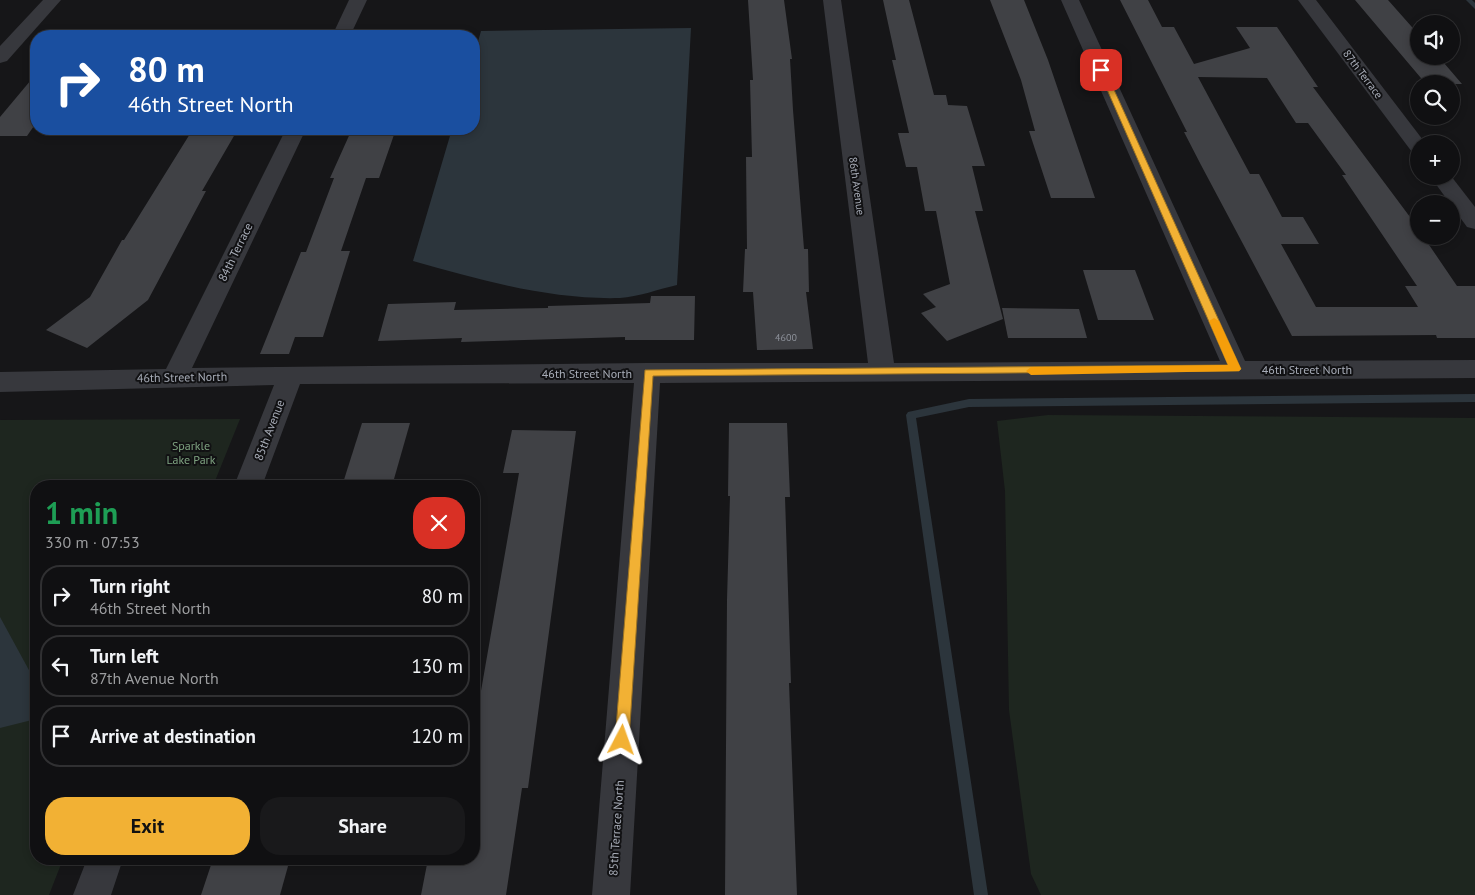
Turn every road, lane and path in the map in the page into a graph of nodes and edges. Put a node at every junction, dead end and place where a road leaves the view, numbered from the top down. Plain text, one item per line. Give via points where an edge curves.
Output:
1 (52, 0) edge
2 (358, 0) edge
3 (832, 0) edge
4 (1070, 0) edge
5 (1307, 0) edge
6 (344, 30) edge
7 (0, 57) edge
8 (293, 135) edge
9 (1410, 136) edge
10 (1447, 185) edge
11 (1475, 222) edge
12 (1475, 368) edge
13 (1236, 369) junction
14 (648, 372) junction
15 (882, 372) junction
16 (291, 375) junction
17 (175, 376) junction
18 (0, 382) edge
19 (250, 480) edge
20 (103, 865) edge
21 (92, 895) edge
22 (611, 895) edge

1 - 7 street
2 - 6 street
3 - 15 street, 86th Avenue
4 - 13 street
5 - 9 street, 87th Terrace
8 - 17 street, 84th Terrace
10 - 11 street
12 - 13 street, 46th Street North
13 - 15 street, 46th Street North
14 - 15 street, 46th Street North
14 - 16 street, 46th Street North
14 - 22 street, 85th Terrace North
16 - 17 street, 46th Street North
16 - 19 street, 85th Avenue
17 - 18 street, 46th Street North
20 - 21 street

